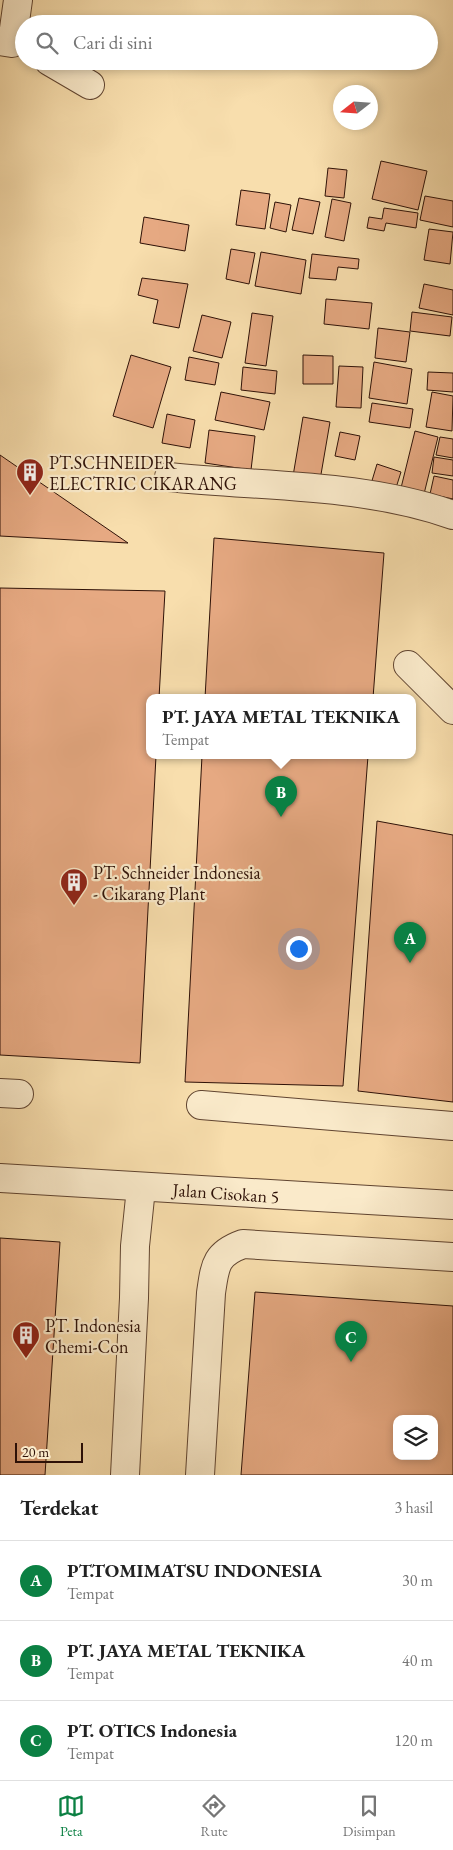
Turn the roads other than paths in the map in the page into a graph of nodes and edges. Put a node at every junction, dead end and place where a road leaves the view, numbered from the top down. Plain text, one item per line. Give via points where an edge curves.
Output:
1 (18, 0) edge
2 (16, 15) edge
3 (15, 22) edge
4 (12, 44) edge
5 (64, 70) edge
6 (90, 85) dead end
7 (169, 476) dead end
8 (453, 514) edge
9 (408, 665) dead end
10 (453, 710) edge
11 (201, 1105) dead end
12 (453, 1126) edge
13 (0, 1178) edge
14 (141, 1188) junction
15 (453, 1205) edge
16 (453, 1257) edge
17 (125, 1475) edge
18 (200, 1475) edge

1 - 2 street
3 - 4 street
5 - 6 street
7 - 8 street via 354,492
9 - 10 street
11 - 12 street
13 - 14 street, Jalan Cisokan 5
14 - 15 street, Jalan Cisokan 5
14 - 17 street via 135,1246
16 - 18 street via 243,1244 226,1250 215,1266 211,1294

